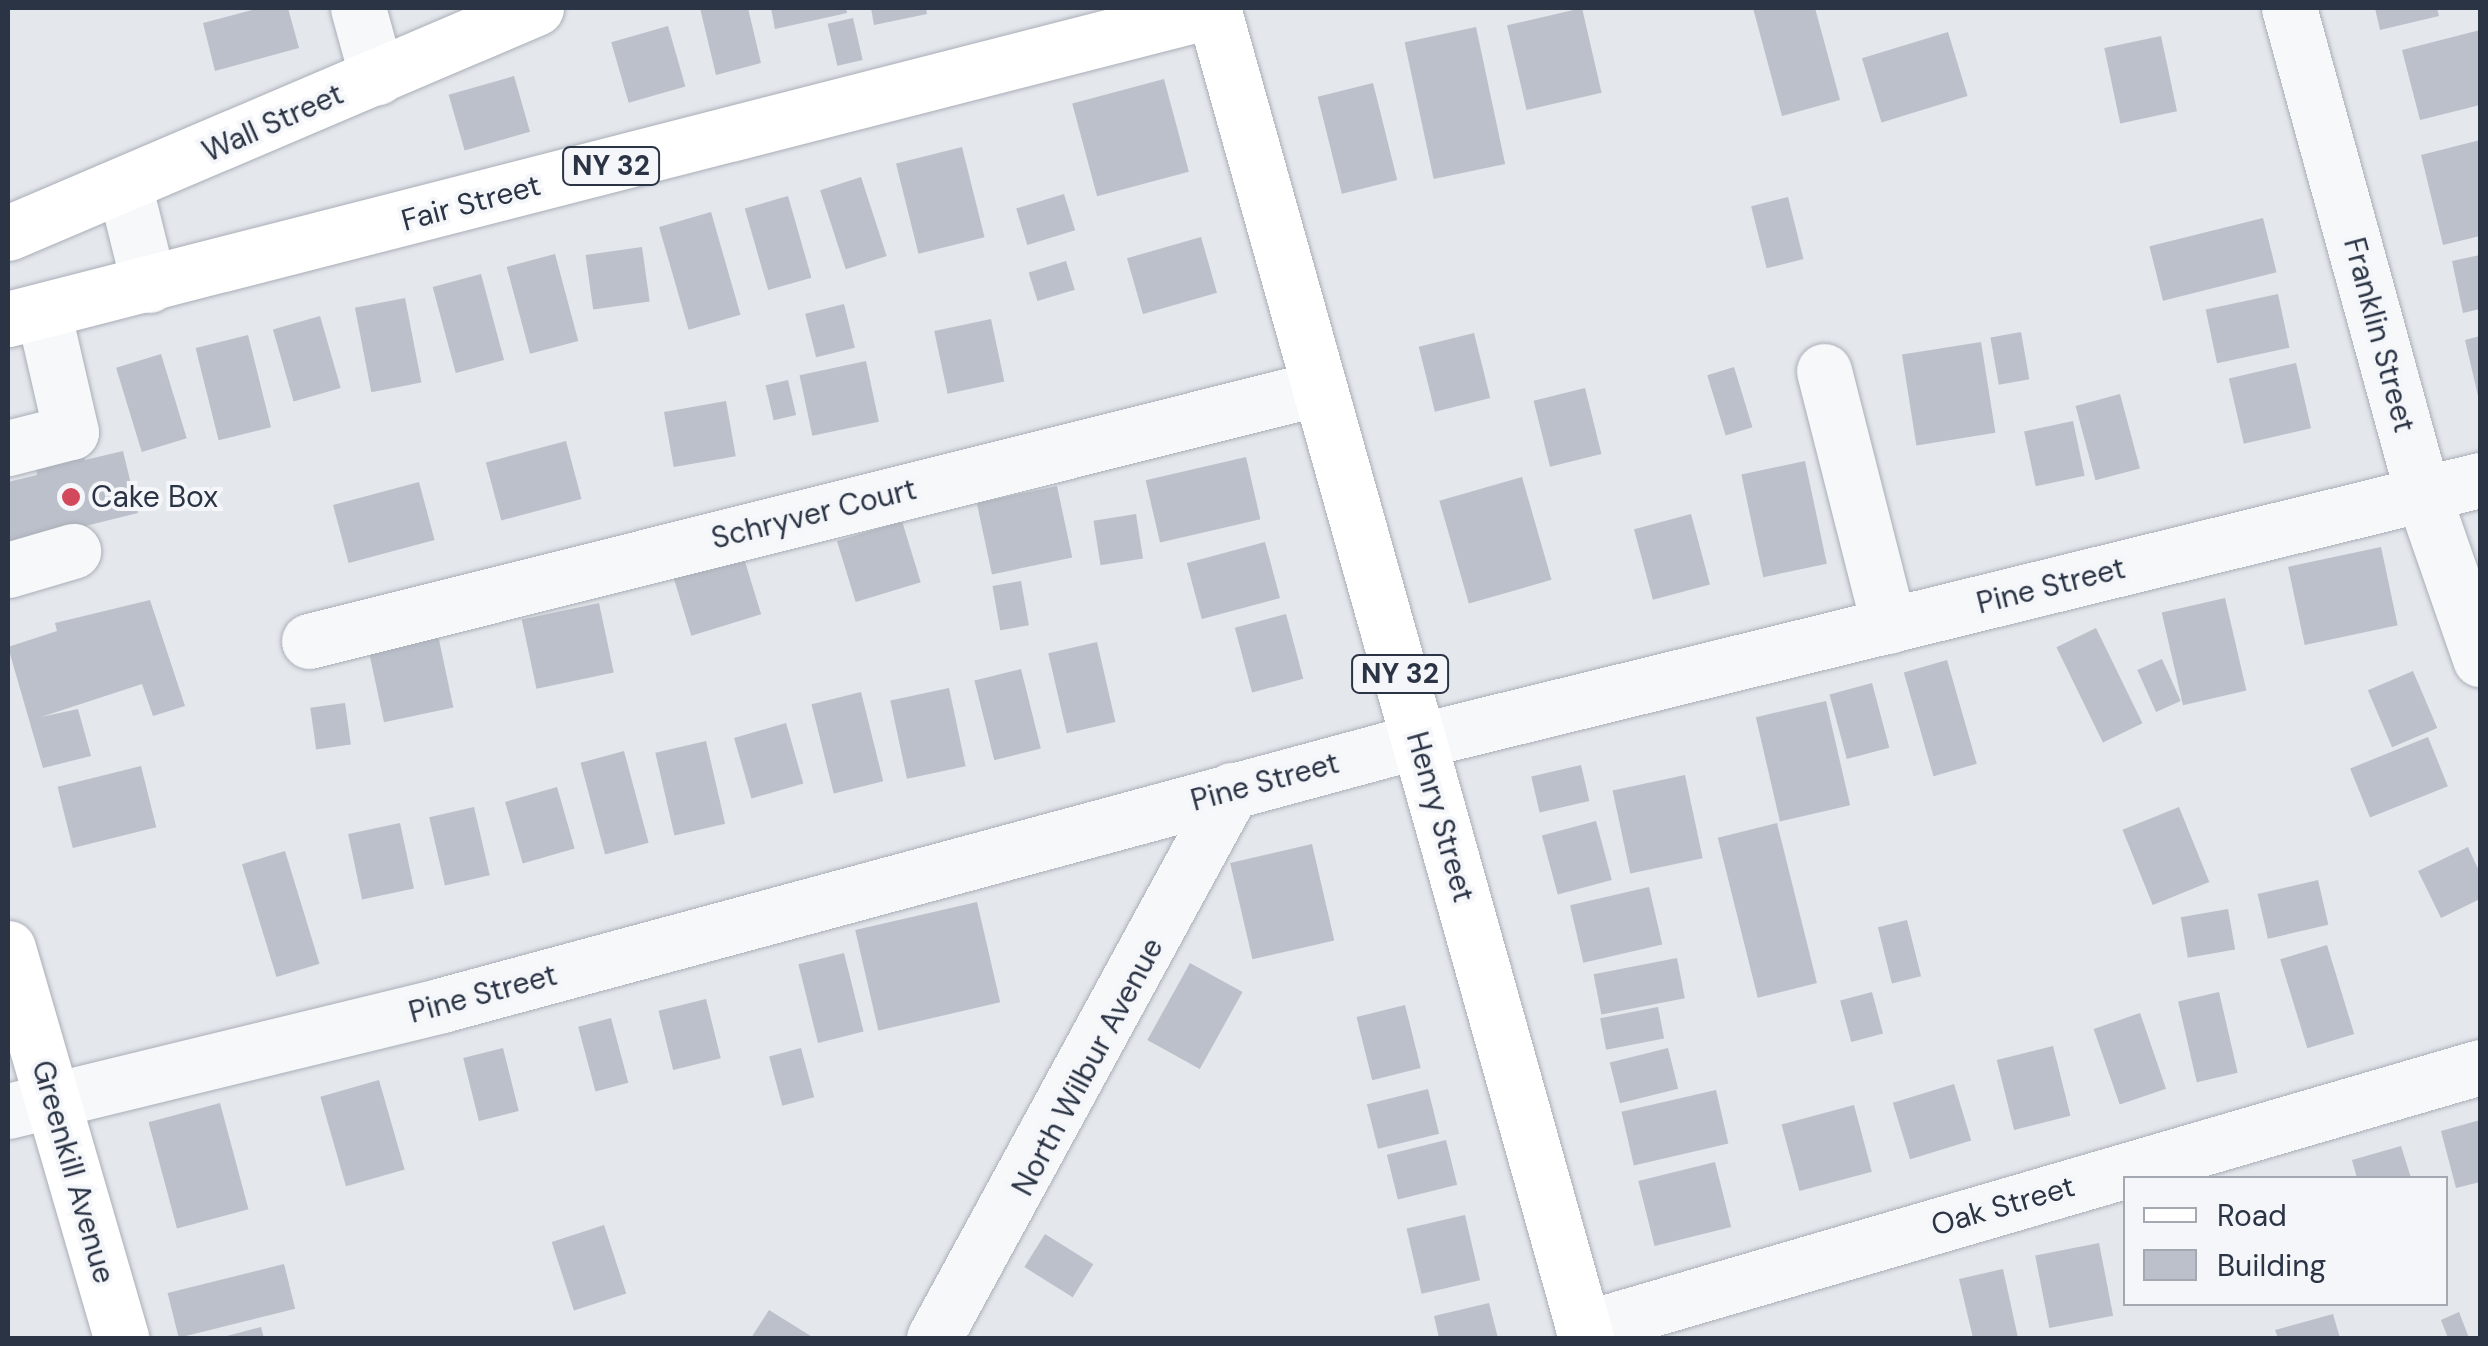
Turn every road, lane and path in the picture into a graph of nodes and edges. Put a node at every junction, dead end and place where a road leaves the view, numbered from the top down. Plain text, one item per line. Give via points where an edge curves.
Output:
1 (358, 8) edge
2 (536, 8) edge
3 (1217, 8) edge
4 (2289, 8) edge
5 (377, 78) junction
6 (125, 188) junction
7 (8, 232) edge
8 (149, 285) junction
9 (25, 315) edge
10 (1824, 371) dead end
11 (1319, 388) junction
12 (8, 448) edge
13 (2480, 480) edge
14 (2423, 494) junction
15 (73, 552) dead end
16 (8, 570) edge
17 (1889, 626) junction
18 (309, 641) dead end
19 (2480, 659) edge
20 (1418, 741) junction
21 (1232, 790) junction
22 (8, 948) edge
23 (2480, 1066) edge
24 (30, 1105) edge
25 (1584, 1334) edge
26 (121, 1338) edge
27 (934, 1338) edge

1 - 5 street
2 - 5 main road, Wall Street
3 - 8 main road, Fair Street / NY 32
3 - 11 main road, Henry Street / NY 32
4 - 14 street, Franklin Street
5 - 6 main road, Wall Street
6 - 7 main road, Wall Street
6 - 8 street
8 - 9 main road, Fair Street / NY 32
9 - 12 street via 71,432
10 - 17 street
11 - 18 street, Schryver Court
11 - 20 main road, Henry Street / NY 32
13 - 14 street, Pine Street
14 - 17 street, Pine Street
14 - 19 street, Franklin Street
15 - 16 street
17 - 20 street, Pine Street
20 - 21 street, Pine Street
20 - 25 main road, Henry Street / NY 32
21 - 24 street, Pine Street via 442,1005
21 - 27 street, North Wilbur Avenue
22 - 24 main road, Greenkill Avenue
23 - 25 street, Oak Street
24 - 26 main road, Greenkill Avenue

